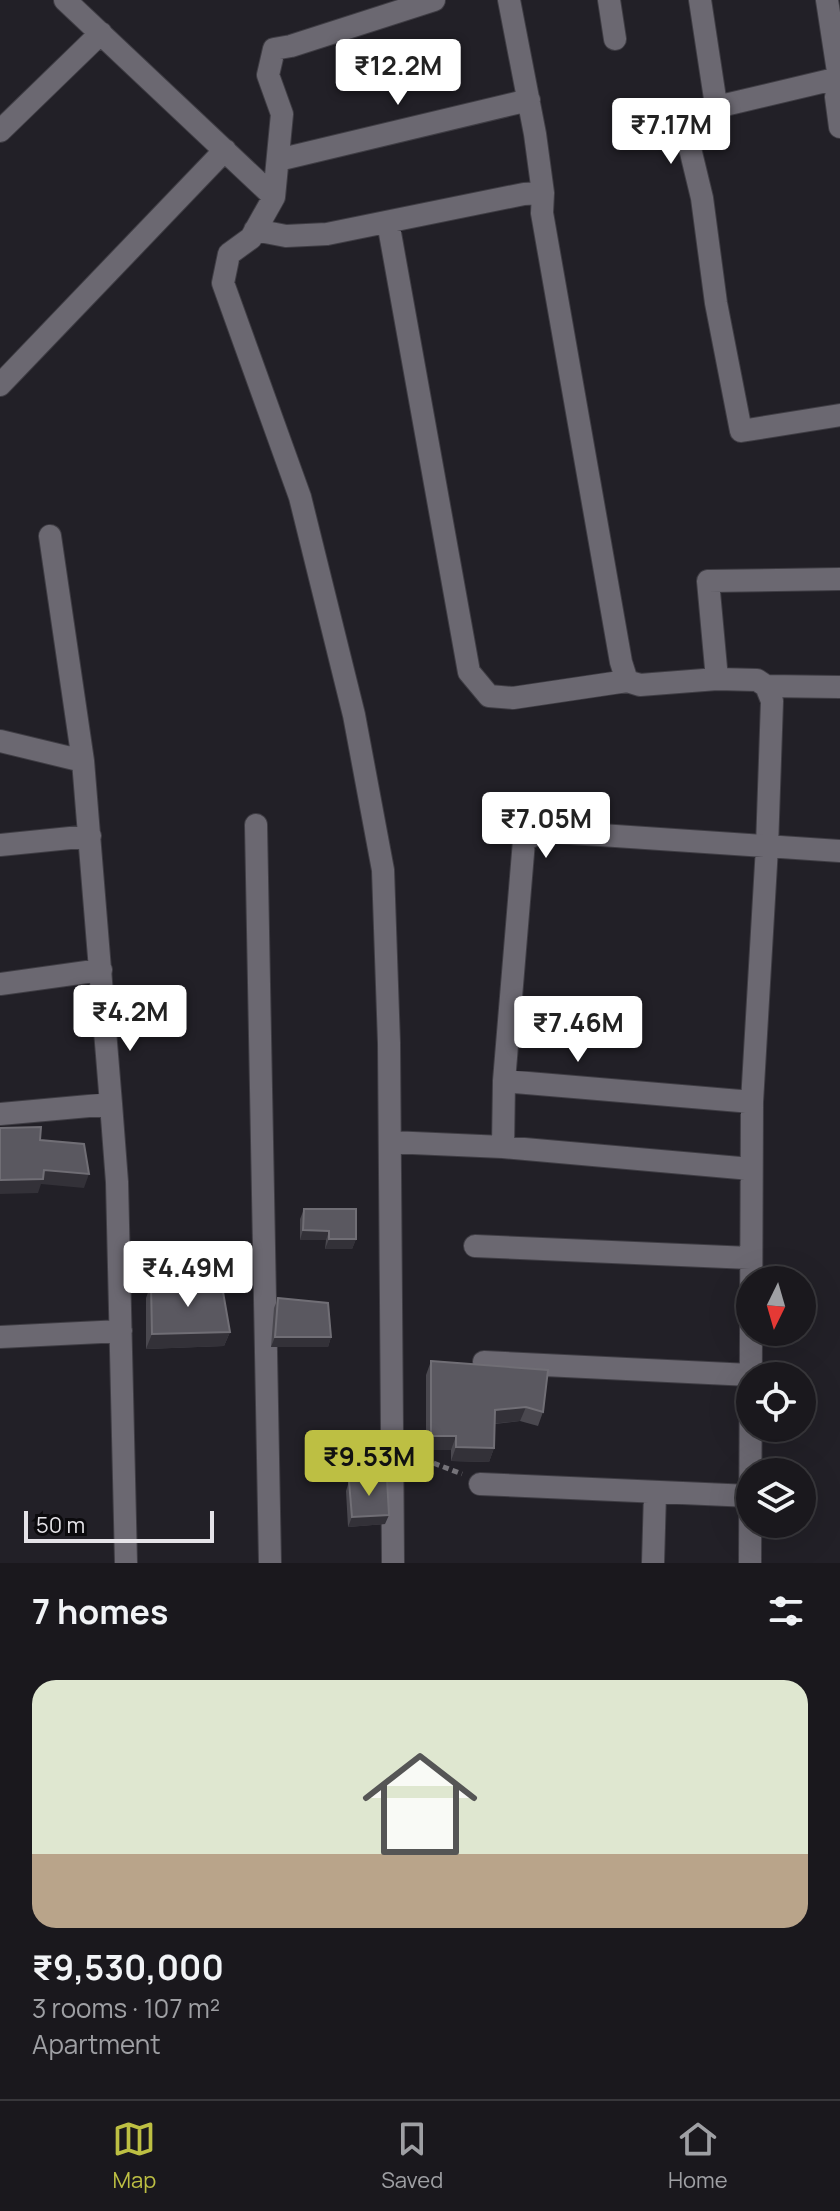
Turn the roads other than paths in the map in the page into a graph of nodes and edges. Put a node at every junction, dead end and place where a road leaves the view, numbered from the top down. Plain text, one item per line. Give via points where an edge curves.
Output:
1 (65, 0) edge
2 (434, 0) edge
3 (509, 0) edge
4 (609, 0) edge
5 (700, 0) edge
6 (827, 0) edge
7 (101, 33) junction
8 (615, 39) dead end
9 (840, 78) edge
10 (529, 100) junction
11 (716, 105) junction
12 (840, 127) edge
13 (0, 131) edge
14 (225, 150) junction
15 (278, 160) junction
16 (543, 193) junction
17 (274, 197) junction
18 (388, 222) junction
19 (255, 230) junction
20 (0, 385) edge
21 (840, 415) edge
22 (50, 536) dead end
23 (840, 579) edge
24 (717, 679) junction
25 (627, 681) junction
26 (766, 686) junction
27 (840, 687) edge
28 (0, 741) edge
29 (83, 761) junction
30 (256, 825) dead end
31 (90, 836) junction
32 (0, 845) edge
33 (767, 847) junction
34 (840, 851) edge
35 (101, 970) junction
36 (0, 984) edge
37 (504, 1081) junction
38 (752, 1102) junction
39 (111, 1104) junction
40 (0, 1114) edge
41 (390, 1142) junction
42 (503, 1147) junction
43 (751, 1169) junction
44 (475, 1246) dead end
45 (750, 1258) junction
46 (121, 1331) junction
47 (0, 1337) edge
48 (484, 1362) edge
49 (750, 1362) edge
50 (736, 1374) edge
51 (480, 1484) road end
52 (655, 1493) junction
53 (736, 1496) edge
54 (750, 1538) edge
55 (126, 1563) edge
56 (270, 1563) edge
57 (393, 1563) edge
58 (653, 1563) edge
59 (750, 1563) edge

1 - 7 street
2 - 15 street via 274,49 268,75 282,114
3 - 10 street
4 - 8 street
5 - 11 street
6 - 9 street
7 - 13 street
7 - 14 street
9 - 11 street
9 - 12 street
10 - 15 street
10 - 16 street
11 - 21 street via 691,113 687,136 741,431
14 - 17 street
14 - 20 street
15 - 17 street
16 - 18 street
16 - 25 street via 561,328
17 - 19 street
18 - 19 street via 327,234 286,236
18 - 25 street via 469,672 489,696 513,698
19 - 41 street via 229,254 223,283 300,497 354,715 383,870
22 - 29 street
23 - 24 street via 708,581
24 - 25 street via 640,685
24 - 26 street via 757,680
26 - 27 street
26 - 33 street via 772,701
28 - 29 street
29 - 31 street
30 - 56 street
31 - 32 street
31 - 35 street
33 - 34 street
33 - 37 street via 556,832 537,833 524,841
33 - 38 street
35 - 36 street
35 - 39 street
37 - 38 street
37 - 42 street
38 - 43 street
39 - 40 street
39 - 46 street
41 - 42 street
41 - 57 street
42 - 43 street
43 - 45 street
44 - 45 street
45 - 49 street
46 - 47 street
46 - 55 street
48 - 50 street
51 - 52 street
52 - 53 street
52 - 58 street
54 - 59 street

